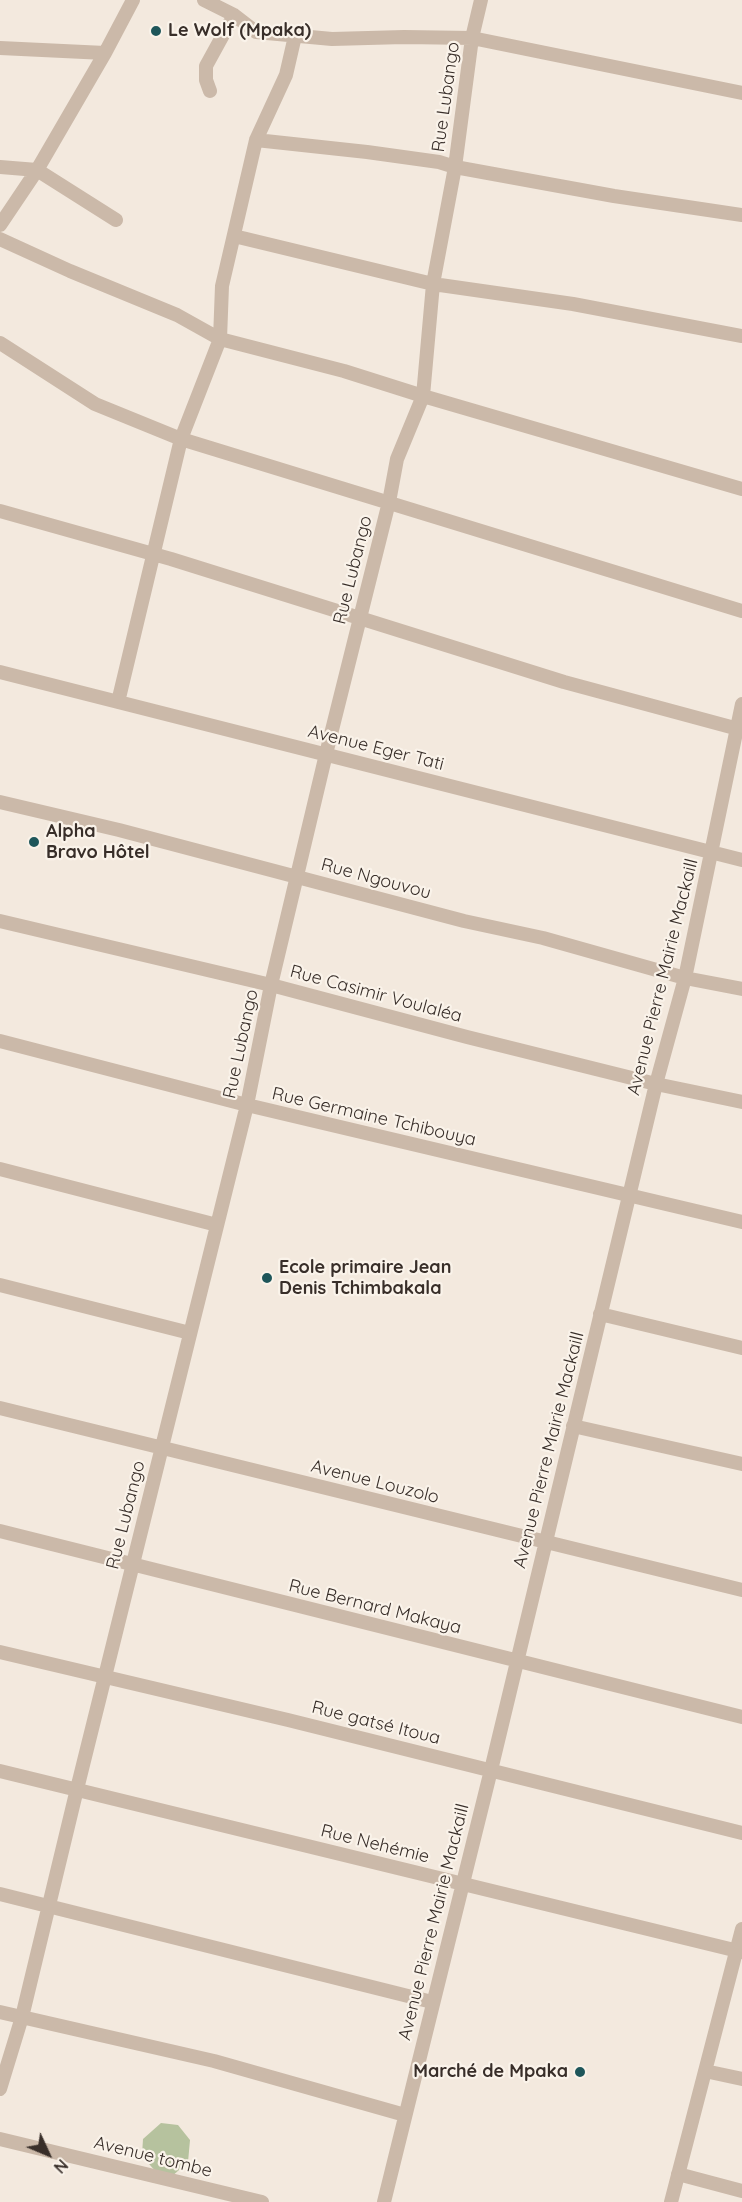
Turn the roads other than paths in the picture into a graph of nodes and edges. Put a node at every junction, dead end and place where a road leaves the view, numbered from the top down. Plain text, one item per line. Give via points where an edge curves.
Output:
1 (133, 0) edge
2 (204, 0) edge
3 (481, 0) edge
4 (234, 15) junction
5 (295, 36) junction
6 (472, 38) junction
7 (0, 48) edge
8 (105, 53) junction
9 (210, 92) dead end
10 (742, 93) edge
11 (256, 140) junction
12 (0, 167) edge
13 (455, 167) junction
14 (37, 170) junction
15 (742, 215) edge
16 (116, 220) dead end
17 (0, 225) edge
18 (234, 236) junction
19 (0, 239) edge
20 (433, 284) junction
21 (742, 336) edge
22 (220, 339) junction
23 (0, 343) edge
24 (423, 396) junction
25 (181, 439) junction
26 (742, 489) edge
27 (389, 502) junction
28 (0, 511) edge
29 (154, 554) junction
30 (742, 611) edge
31 (359, 617) junction
32 (0, 672) edge
33 (118, 702) junction
34 (742, 704) edge
35 (739, 729) edge
36 (326, 754) junction
37 (0, 802) edge
38 (711, 852) junction
39 (742, 860) edge
40 (298, 876) junction
41 (0, 921) edge
42 (685, 978) junction
43 (271, 985) junction
44 (742, 989) edge
45 (0, 1041) edge
46 (656, 1084) junction
47 (742, 1102) edge
48 (247, 1105) junction
49 (0, 1169) edge
50 (628, 1197) junction
51 (742, 1222) edge
52 (217, 1225) junction
53 (0, 1285) edge
54 (600, 1314) junction
55 (190, 1333) junction
56 (742, 1348) edge
57 (0, 1408) edge
58 (573, 1426) junction
59 (162, 1447) junction
60 (742, 1464) edge
61 (0, 1531) edge
62 (545, 1542) junction
63 (133, 1565) junction
64 (742, 1590) edge
65 (0, 1652) edge
66 (517, 1661) junction
67 (104, 1678) junction
68 (742, 1717) edge
69 (491, 1770) junction
70 (0, 1771) edge
71 (77, 1789) junction
72 (742, 1833) edge
73 (463, 1884) junction
74 (0, 1894) edge
75 (50, 1906) junction
76 (742, 1929) edge
77 (739, 1951) edge
78 (432, 2002) junction
79 (0, 2012) edge
80 (22, 2017) junction
81 (705, 2071) junction
82 (742, 2079) edge
83 (0, 2089) edge
84 (405, 2115) junction
85 (0, 2139) edge
86 (678, 2174) junction
87 (742, 2191) edge
88 (262, 2202) edge
89 (384, 2202) edge
90 (671, 2202) edge

1 - 8 street
2 - 4 street
3 - 6 street, Rue Lubango
4 - 5 street via 256,32
4 - 9 street via 206,66
5 - 6 street
5 - 11 street via 286,75
6 - 10 street
6 - 13 street, Rue Lubango
7 - 8 street
8 - 14 street
11 - 13 street via 378,153
11 - 18 street
12 - 14 street
13 - 15 street
13 - 20 street, Rue Lubango
14 - 16 street
14 - 17 street
18 - 20 street
18 - 22 street via 222,286
19 - 22 street via 177,315
20 - 21 street via 573,304
20 - 24 street, Rue Lubango
22 - 24 street
22 - 25 street
23 - 25 street via 94,404
24 - 26 street
24 - 27 street, Rue Lubango via 397,459
25 - 27 street
25 - 29 street
27 - 30 street
27 - 31 street, Rue Lubango
28 - 29 street
29 - 31 street
29 - 33 street
31 - 35 street via 564,682
31 - 36 street, Rue Lubango
32 - 33 street, Avenue Eger Tati
33 - 36 street, Avenue Eger Tati
34 - 35 street, Avenue Pierre Mairie Mackaill
35 - 38 street, Avenue Pierre Mairie Mackaill
36 - 38 street, Avenue Eger Tati
36 - 40 street, Rue Lubango
37 - 40 street, Rue Ngouvou
38 - 39 street, Avenue Eger Tati
38 - 42 street, Avenue Pierre Mairie Mackaill
40 - 42 street, Rue Ngouvou
40 - 43 street, Rue Lubango
41 - 43 street, Rue Casimir Voulaléa
42 - 44 street, Rue Ngouvou
42 - 46 street, Avenue Pierre Mairie Mackaill
43 - 46 street, Rue Casimir Voulaléa
43 - 48 street, Rue Lubango
45 - 48 street, Rue Germaine Tchibouya
46 - 47 street, Rue Casimir Voulaléa
46 - 50 street, Avenue Pierre Mairie Mackaill
48 - 50 street, Rue Germaine Tchibouya
48 - 52 street, Rue Lubango
49 - 52 street
50 - 51 street, Rue Germaine Tchibouya
50 - 54 street, Avenue Pierre Mairie Mackaill
52 - 55 street, Rue Lubango
53 - 55 street
54 - 56 street
54 - 58 street, Avenue Pierre Mairie Mackaill
55 - 59 street, Rue Lubango
57 - 59 street, Avenue Louzolo
58 - 60 street
58 - 62 street, Avenue Pierre Mairie Mackaill
59 - 62 street, Avenue Louzolo
59 - 63 street, Rue Lubango
61 - 63 street, Rue Bernard Makaya
62 - 64 street, Avenue Louzolo
62 - 66 street, Avenue Pierre Mairie Mackaill
63 - 66 street, Rue Bernard Makaya
63 - 67 street, Rue Lubango
65 - 67 street, Rue gatsé Itoua
66 - 68 street, Rue Bernard Makaya
66 - 69 street, Avenue Pierre Mairie Mackaill
67 - 69 street, Rue gatsé Itoua
67 - 71 street, Rue Lubango
69 - 72 street, Rue gatsé Itoua
69 - 73 street, Avenue Pierre Mairie Mackaill
70 - 71 street, Rue Nehémie
71 - 73 street, Rue Nehémie
71 - 75 street, Rue Lubango
73 - 77 street, Rue Nehémie
73 - 78 street, Avenue Pierre Mairie Mackaill
74 - 75 street
75 - 78 street
75 - 80 street, Rue Lubango
76 - 77 street
77 - 81 street
78 - 84 street, Avenue Pierre Mairie Mackaill
79 - 80 street
80 - 83 street, Rue Lubango
80 - 84 street via 214,2061
81 - 82 street
81 - 86 street
84 - 89 street, Avenue Pierre Mairie Mackaill
85 - 88 street, Avenue tombe
86 - 87 street
86 - 90 street

